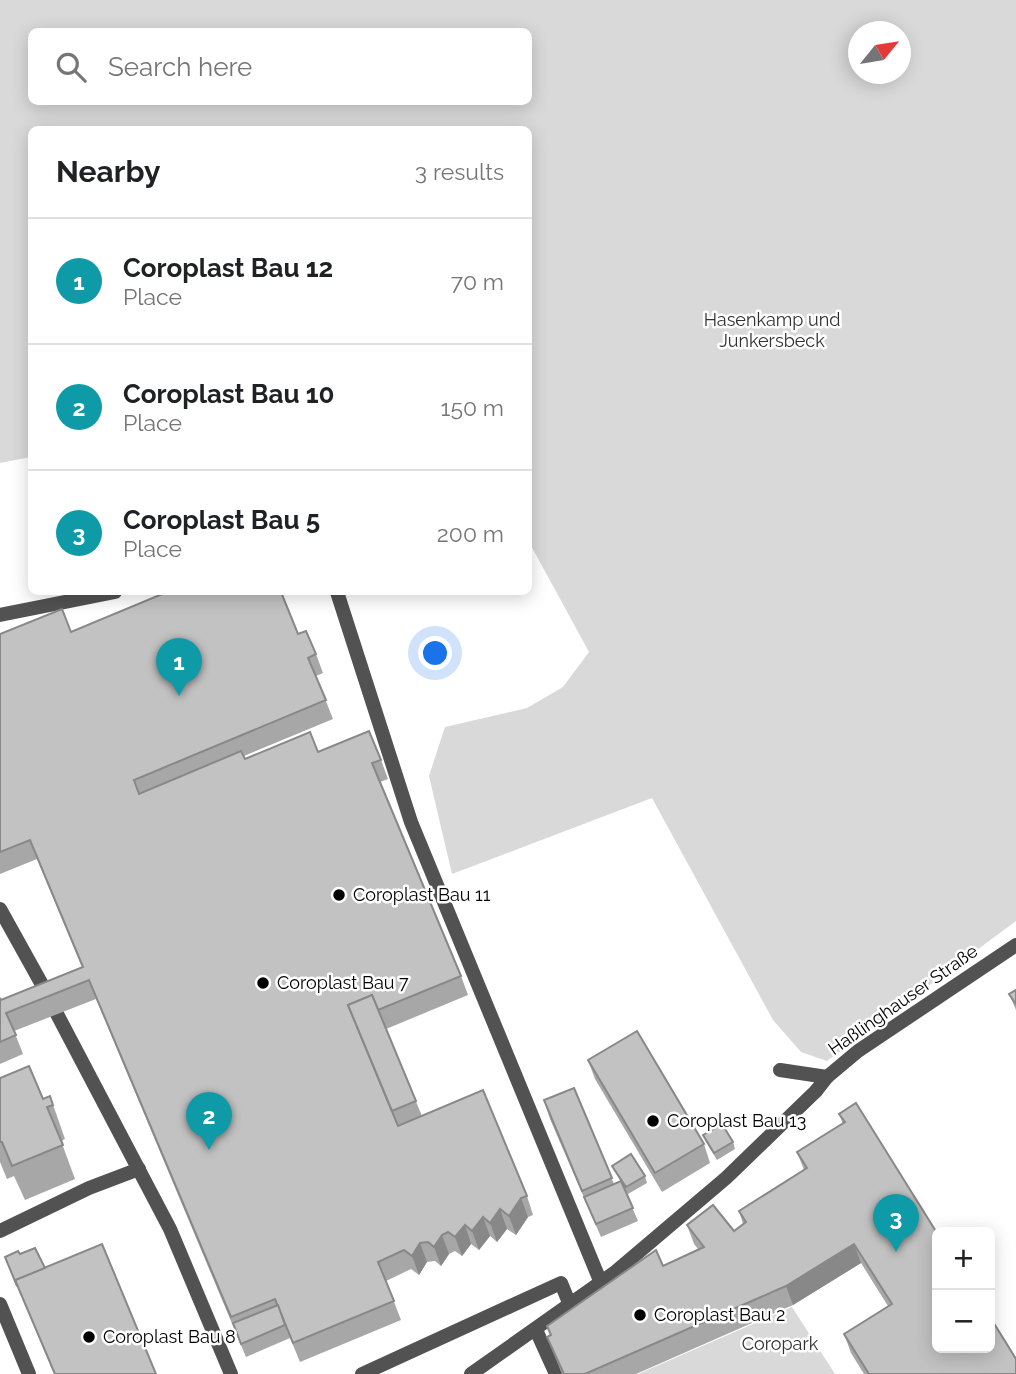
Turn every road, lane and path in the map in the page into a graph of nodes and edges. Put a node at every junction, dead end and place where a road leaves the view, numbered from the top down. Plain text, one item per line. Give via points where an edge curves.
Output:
1 (101, 595) edge
2 (338, 595) edge
3 (0, 615) edge
4 (0, 909) edge
5 (1016, 945) edge
6 (780, 1070) dead end
7 (827, 1077) junction
8 (139, 1169) junction
9 (0, 1231) edge
10 (601, 1283) junction
11 (0, 1304) edge
12 (570, 1305) junction
13 (536, 1330) junction
14 (29, 1374) edge
15 (231, 1374) edge
16 (362, 1374) edge
17 (471, 1374) edge
18 (556, 1374) edge

1 - 3 street
2 - 10 street via 411,822
4 - 8 street
5 - 7 street, Haßlinghauser Straße via 858,1051
6 - 7 street
7 - 10 street, Haßlinghauser Straße via 726,1178
8 - 9 street
8 - 15 street via 170,1229
10 - 12 street, Haßlinghauser Straße
11 - 14 street
12 - 13 street, Haßlinghauser Straße
12 - 16 street via 561,1283
13 - 17 street, Haßlinghauser Straße
13 - 18 street

